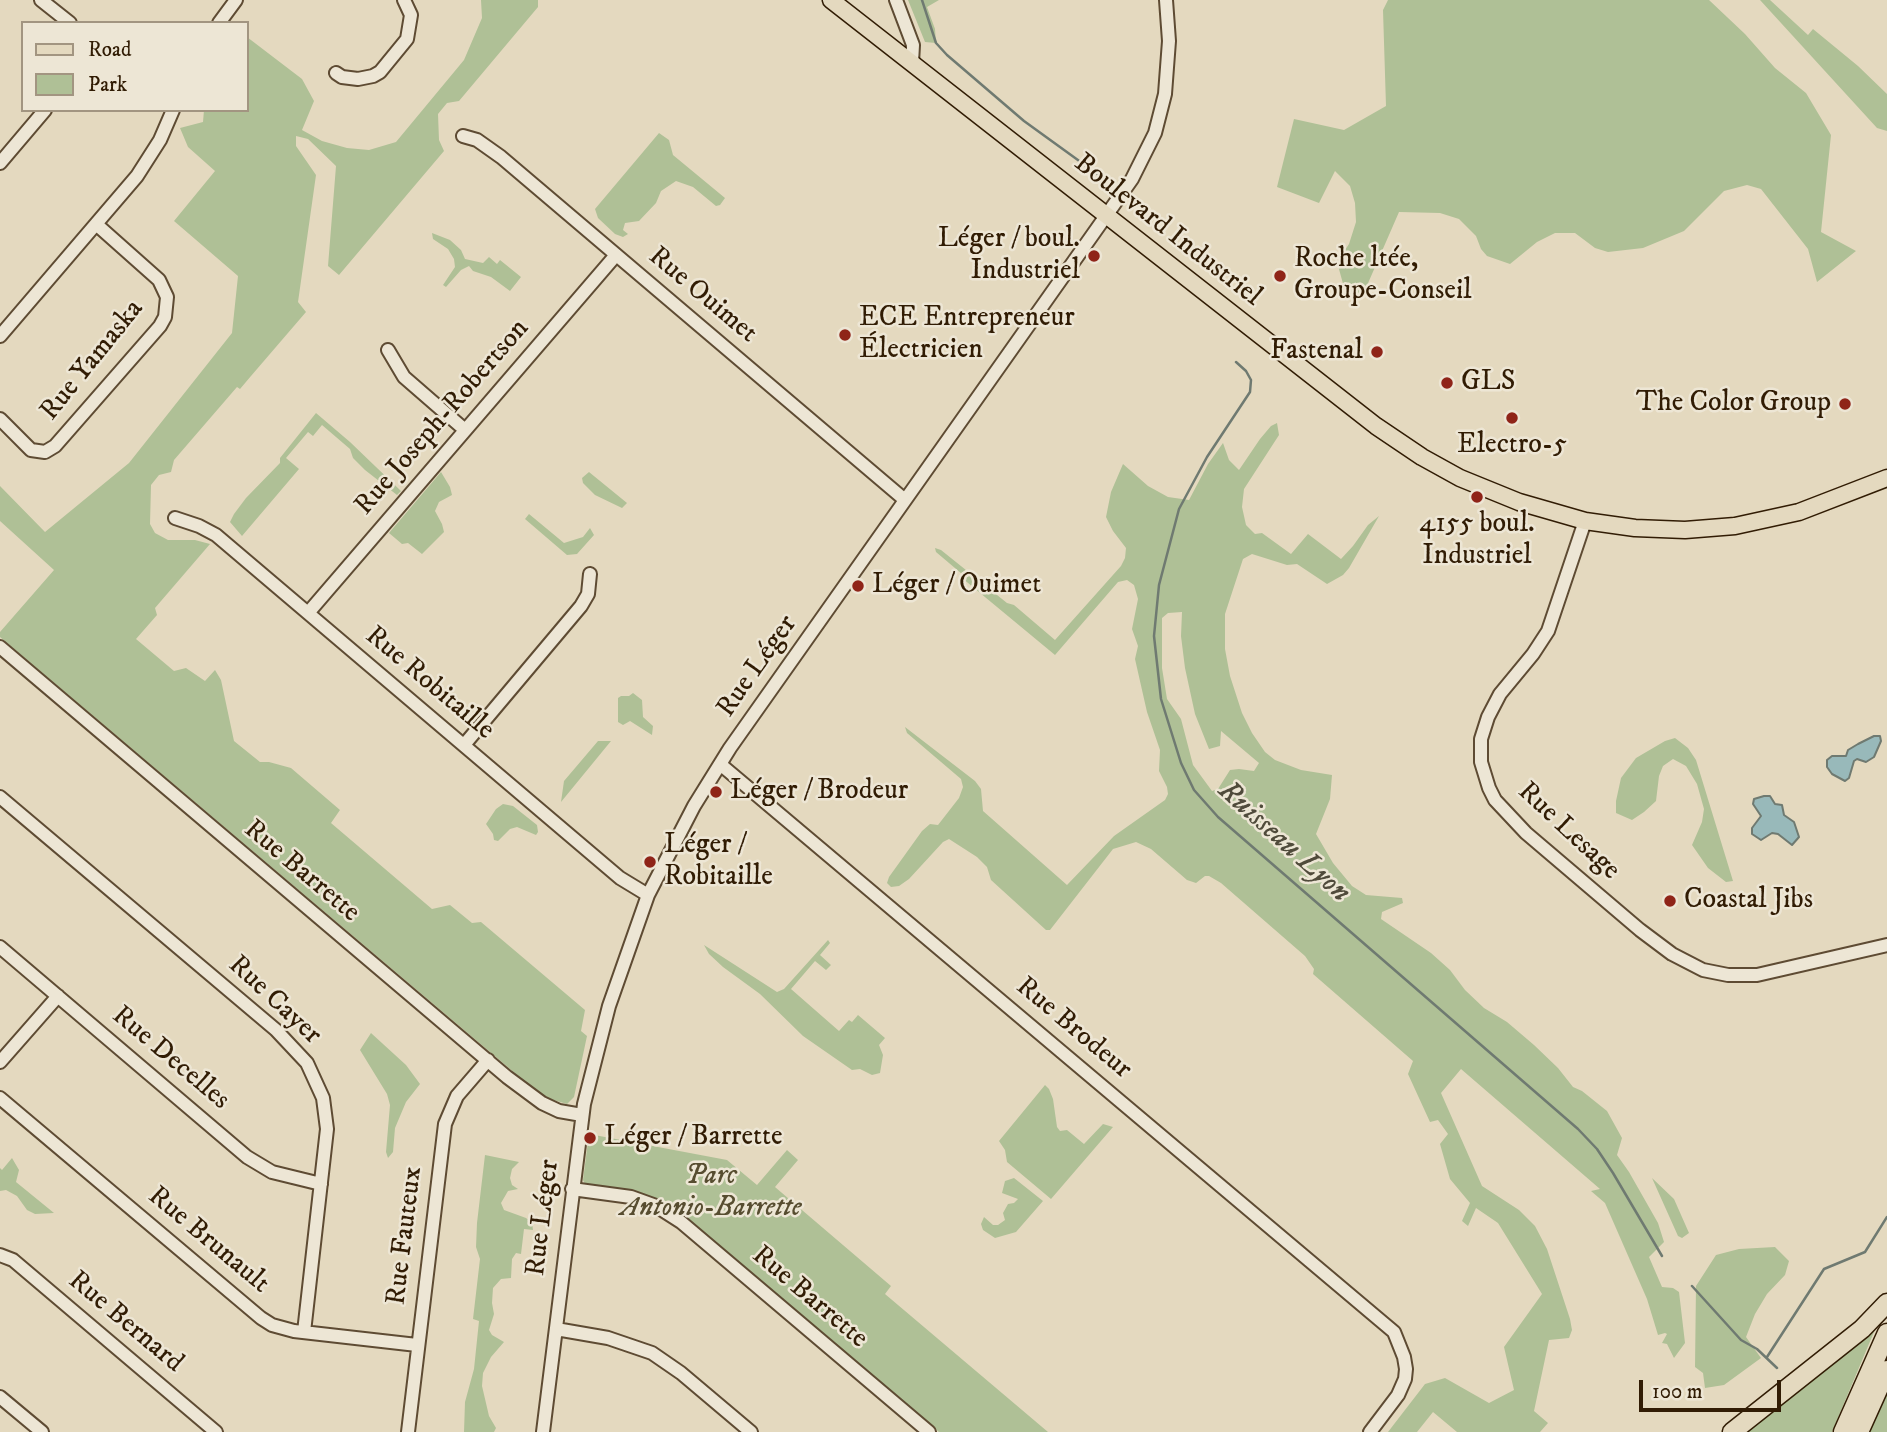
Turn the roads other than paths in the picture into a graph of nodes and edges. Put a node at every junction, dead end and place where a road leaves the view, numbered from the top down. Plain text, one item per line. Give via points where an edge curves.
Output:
1 (41, 0) edge
2 (236, 0) edge
3 (404, 0) edge
4 (831, 0) edge
5 (895, 0) edge
6 (1166, 0) edge
7 (67, 21) edge
8 (220, 21) edge
9 (912, 63) junction
10 (336, 73) dead end
11 (43, 112) edge
12 (172, 112) edge
13 (463, 136) dead end
14 (0, 163) edge
15 (1107, 218) junction
16 (96, 224) junction
17 (616, 255) junction
18 (0, 337) edge
19 (388, 350) dead end
20 (0, 419) edge
21 (465, 430) junction
22 (1887, 478) edge
23 (905, 500) junction
24 (174, 518) dead end
25 (1585, 521) junction
26 (590, 574) dead end
27 (308, 613) junction
28 (0, 647) edge
29 (464, 745) junction
30 (720, 764) junction
31 (0, 797) edge
32 (648, 895) junction
33 (1887, 945) edge
34 (0, 947) edge
35 (58, 996) junction
36 (488, 1060) junction
37 (0, 1062) edge
38 (0, 1098) edge
39 (582, 1115) junction
40 (321, 1184) junction
41 (572, 1189) junction
42 (0, 1255) edge
43 (1887, 1303) edge
44 (555, 1329) junction
45 (304, 1332) junction
46 (1887, 1333) edge
47 (417, 1345) junction
48 (1887, 1370) edge
49 (0, 1397) edge
50 (736, 1427) edge
51 (42, 1432) edge
52 (216, 1432) edge
53 (408, 1432) edge
54 (543, 1432) edge
55 (751, 1432) edge
56 (929, 1432) edge
57 (1370, 1432) edge
58 (1732, 1432) edge
59 (1843, 1432) edge
60 (1859, 1432) edge

1 - 7 street
2 - 8 street
3 - 10 street via 411,15 407,39 380,72 358,79
4 - 9 main road, Boulevard Industriel
5 - 9 street via 913,45
6 - 15 street, Rue Léger via 1169,59 1161,114 1144,158
9 - 15 main road, Boulevard Industriel
11 - 14 street
12 - 16 street via 136,177
13 - 17 street, Rue Ouimet via 501,157
15 - 23 street, Rue Léger
15 - 25 main road, Boulevard Industriel via 1411,450 1502,496
16 - 18 street
16 - 20 street, Rue Yamaska via 159,280 167,297 165,317 55,446 45,452 32,450
17 - 21 street, Rue Joseph-Robertson
17 - 23 street, Rue Ouimet
19 - 21 street via 404,377
21 - 27 street, Rue Joseph-Robertson
22 - 25 main road, Boulevard Industriel via 1799,512 1735,526 1672,530
23 - 30 street, Rue Léger
24 - 27 street, Rue Robitaille via 216,535
25 - 33 street, Rue Lesage via 1548,631 1488,717 1481,762 1495,800 1526,833 1640,930 1703,970 1757,975
26 - 29 street via 589,594 581,606
27 - 29 street, Rue Robitaille
28 - 36 street, Rue Barrette
29 - 32 street, Rue Robitaille via 620,878
30 - 32 street, Rue Léger
30 - 57 street, Rue Brodeur via 1394,1332 1404,1357 1405,1379
31 - 40 street, Rue Cayer via 298,1051 319,1086 326,1116
32 - 39 street, Rue Léger via 609,1006
34 - 35 street, Rue Decelles
35 - 37 street
35 - 40 street, Rue Decelles via 247,1157 272,1172
36 - 39 street, Rue Barrette via 542,1103
36 - 47 street, Rue Fauteux via 457,1096 446,1124
38 - 45 street, Rue Brunault via 261,1318 283,1329
39 - 41 street, Rue Léger
40 - 45 street, Rue Cayer
41 - 44 street, Rue Léger
41 - 56 street, Rue Barrette via 631,1197 681,1222
42 - 52 street, Rue Bernard via 13,1260
43 - 58 highway via 1868,1324
44 - 50 street via 608,1338 652,1353 681,1373
44 - 54 street, Rue Léger
45 - 47 street, Rue Brunault
46 - 59 highway
47 - 53 street, Rue Fauteux
48 - 60 highway
49 - 51 street
50 - 55 street

